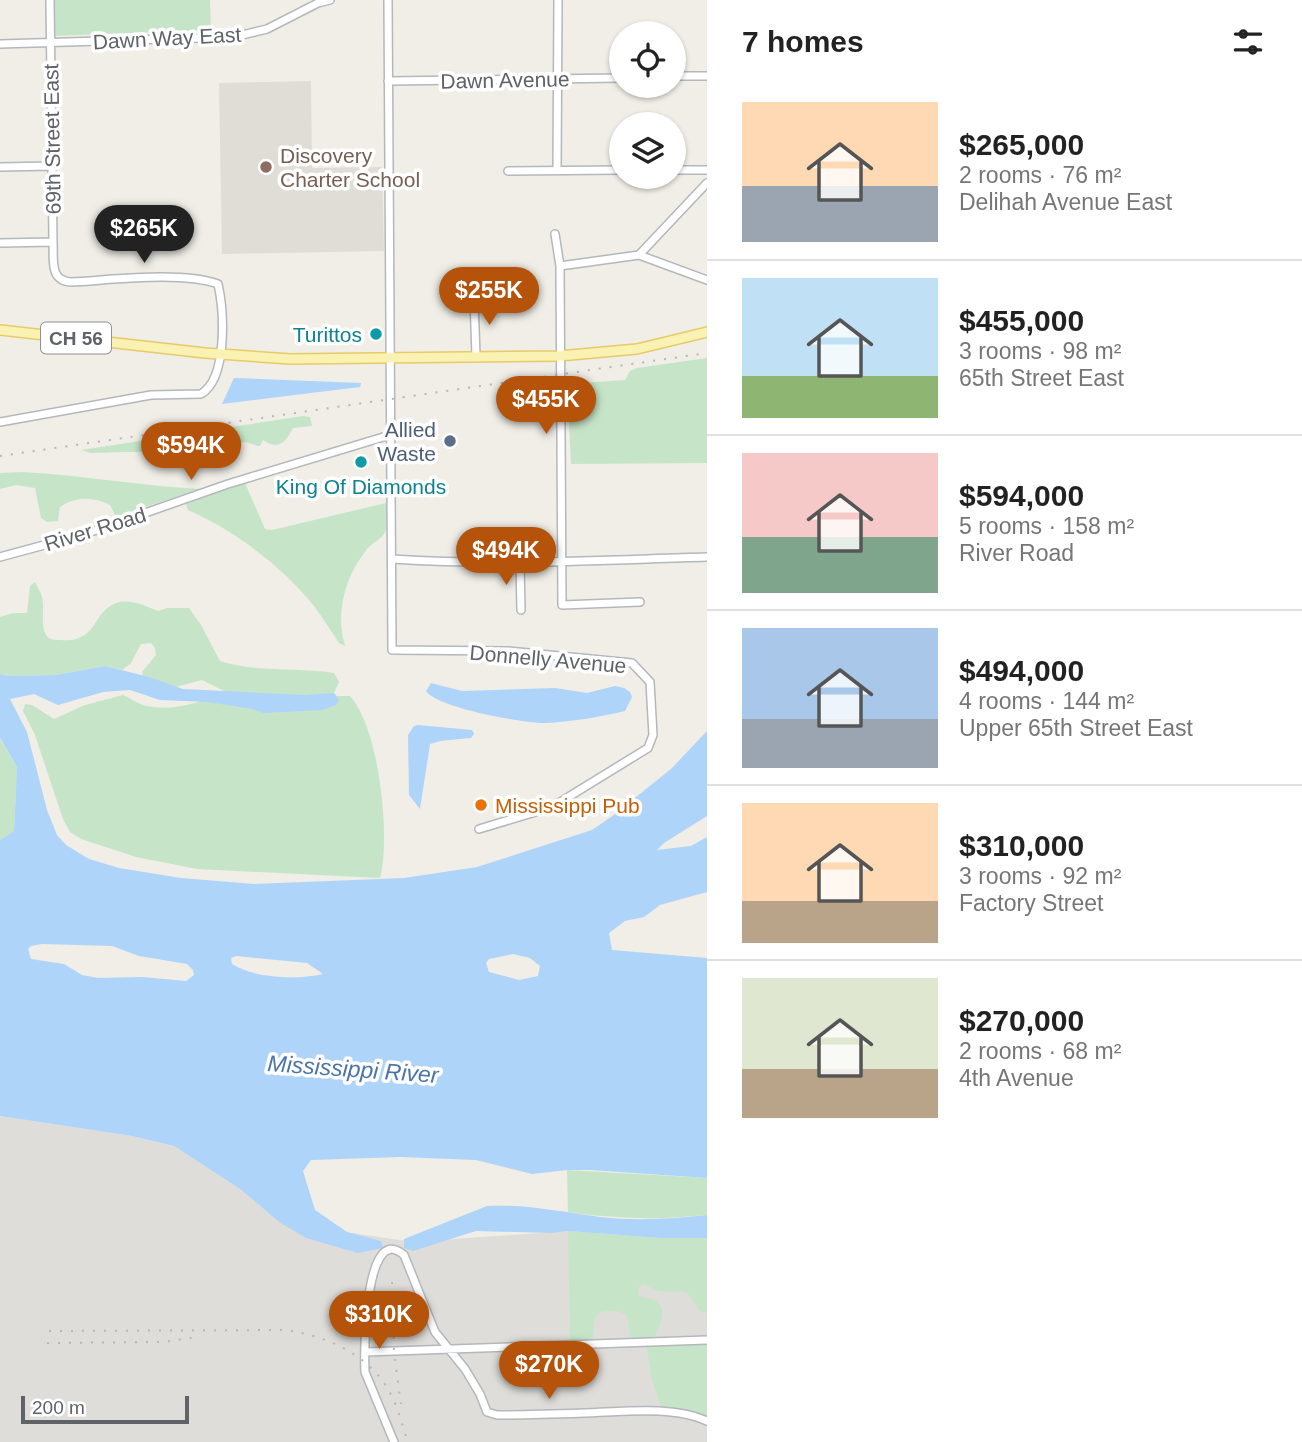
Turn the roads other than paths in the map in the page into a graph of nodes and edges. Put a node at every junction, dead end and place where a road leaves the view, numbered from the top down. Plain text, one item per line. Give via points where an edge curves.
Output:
1 (50, 0) edge
2 (330, 0) edge
3 (388, 0) edge
4 (558, 0) edge
5 (317, 2) edge
6 (51, 43) junction
7 (0, 44) edge
8 (686, 76) edge
9 (707, 76) edge
10 (609, 78) edge
11 (558, 79) junction
12 (388, 81) junction
13 (53, 166) junction
14 (0, 167) edge
15 (557, 170) junction
16 (609, 170) edge
17 (686, 170) edge
18 (707, 170) edge
19 (509, 171) dead end
20 (707, 183) edge
21 (555, 234) dead end
22 (53, 242) junction
23 (0, 243) edge
24 (639, 255) junction
25 (560, 266) junction
26 (707, 280) edge
27 (474, 299) dead end
28 (0, 330) edge
29 (707, 332) edge
30 (221, 355) junction
31 (391, 356) junction
32 (476, 356) junction
33 (559, 356) junction
34 (0, 422) edge
35 (390, 435) junction
36 (0, 557) edge
37 (707, 557) edge
38 (393, 559) junction
39 (561, 561) junction
40 (520, 563) junction
41 (640, 602) dead end
42 (521, 610) dead end
43 (479, 829) dead end
44 (707, 1340) edge
45 (448, 1350) junction
46 (365, 1352) junction
47 (707, 1421) edge
48 (394, 1442) edge

1 - 6 street, 69th Street East
2 - 5 street, Dawn Way East
3 - 12 street
4 - 11 street
5 - 6 street, Dawn Way East via 267,29 234,37
6 - 7 street, Dawn Way East
6 - 13 street, 69th Street East
8 - 9 street
10 - 11 street, Dawn Avenue
11 - 12 street, Dawn Avenue
11 - 15 street
12 - 31 street
13 - 14 street
13 - 22 street, 69th Street East
15 - 16 street
15 - 19 street
17 - 18 street
20 - 24 street
21 - 25 street
22 - 23 street
22 - 30 street, 69th Street East via 54,271 62,282 184,278 218,284
24 - 25 street
24 - 26 street
25 - 33 street
27 - 32 street
28 - 30 main road, CH 56
29 - 33 main road, CH 56 via 637,349
30 - 31 main road, CH 56 via 290,359
30 - 34 street via 214,380 201,394 151,395
31 - 32 main road, CH 56
31 - 35 street
32 - 33 main road, CH 56
33 - 39 street
35 - 36 street, River Road
35 - 38 street
37 - 39 street
38 - 40 street
38 - 43 street, Donnelly Avenue via 392,650 508,651 632,663 650,682 653,735 648,748 552,807
39 - 40 street
39 - 41 street via 562,605
40 - 42 street
44 - 45 street
45 - 46 street
45 - 46 street via 435,1332 398,1250 385,1252 370,1284
45 - 47 street via 465,1369 488,1412 497,1415 673,1412
46 - 48 street via 365,1372

